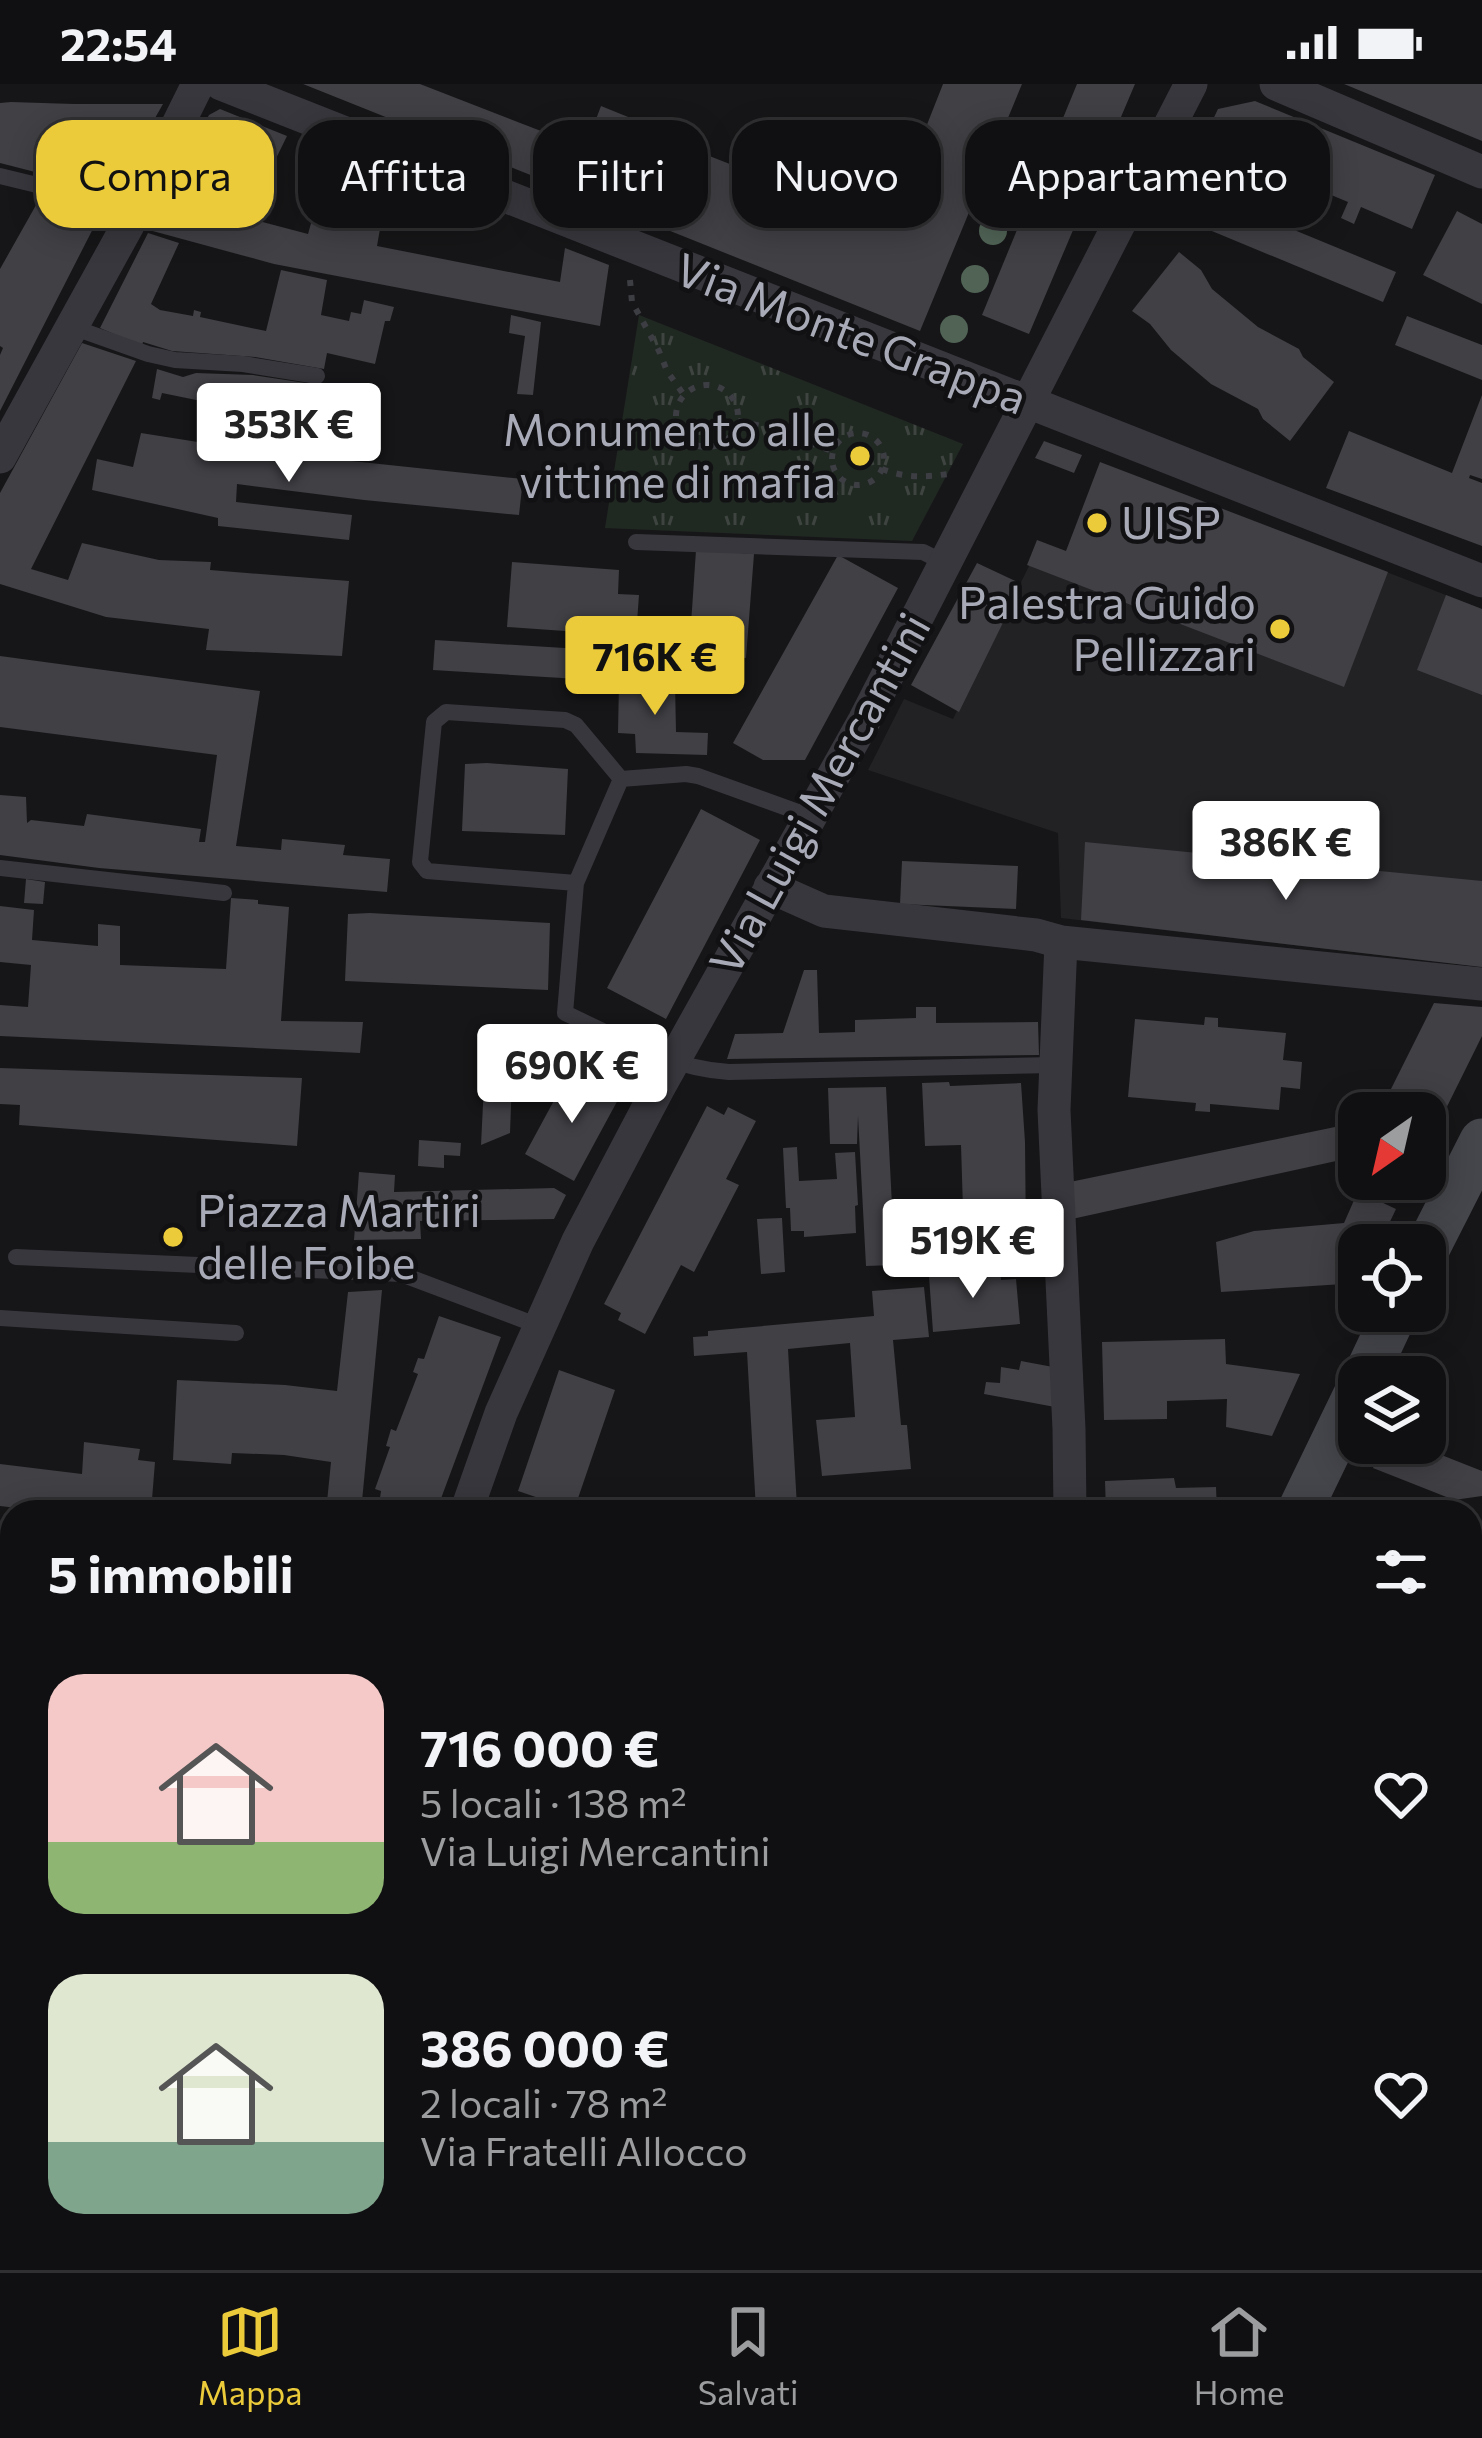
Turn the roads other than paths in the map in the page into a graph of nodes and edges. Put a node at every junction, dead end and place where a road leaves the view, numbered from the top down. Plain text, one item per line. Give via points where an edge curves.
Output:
1 (198, 84) edge
2 (221, 84) edge
3 (1191, 84) edge
4 (1276, 84) edge
5 (180, 120) edge
6 (1482, 172) edge
7 (0, 176) edge
8 (36, 185) edge
9 (126, 228) edge
10 (72, 327) junction
11 (317, 376) dead end
12 (1029, 403) junction
13 (0, 457) edge
14 (636, 542) dead end
15 (945, 563) junction
16 (1482, 581) edge
17 (621, 778) junction
18 (808, 816) junction
19 (0, 868) edge
20 (576, 883) junction
21 (770, 887) junction
22 (224, 892) dead end
23 (1061, 942) junction
24 (1482, 985) edge
25 (674, 1064) junction
26 (1055, 1065) junction
27 (1482, 1141) edge
28 (1440, 1224) edge
29 (16, 1257) dead end
30 (0, 1318) edge
31 (539, 1326) junction
32 (236, 1334) dead end
33 (1338, 1431) edge
34 (470, 1500) edge
35 (1070, 1500) edge
36 (1305, 1500) edge

1 - 5 street
2 - 12 street, Via Monte Grappa
3 - 12 street, Via Luigi Mercantini
4 - 6 street
7 - 8 lane
9 - 10 street
10 - 11 lane via 175,360
10 - 13 street
12 - 15 street, Via Luigi Mercantini
12 - 16 street, Via Monte Grappa
14 - 15 lane via 923,552
15 - 18 street, Via Luigi Mercantini
17 - 18 lane via 698,776
17 - 20 lane
17 - 20 lane via 565,720 446,712 434,722 420,862 427,871
18 - 21 street, Via Luigi Mercantini
19 - 22 lane
20 - 25 lane via 565,1013
21 - 23 street via 824,911
21 - 25 street, Via Luigi Mercantini
23 - 24 street
23 - 26 street
25 - 26 lane via 729,1072
25 - 31 street, Via Luigi Mercantini
26 - 35 street
27 - 28 main road
29 - 31 lane via 400,1274
30 - 32 lane
31 - 34 street, Via Luigi Mercantini
33 - 36 main road

